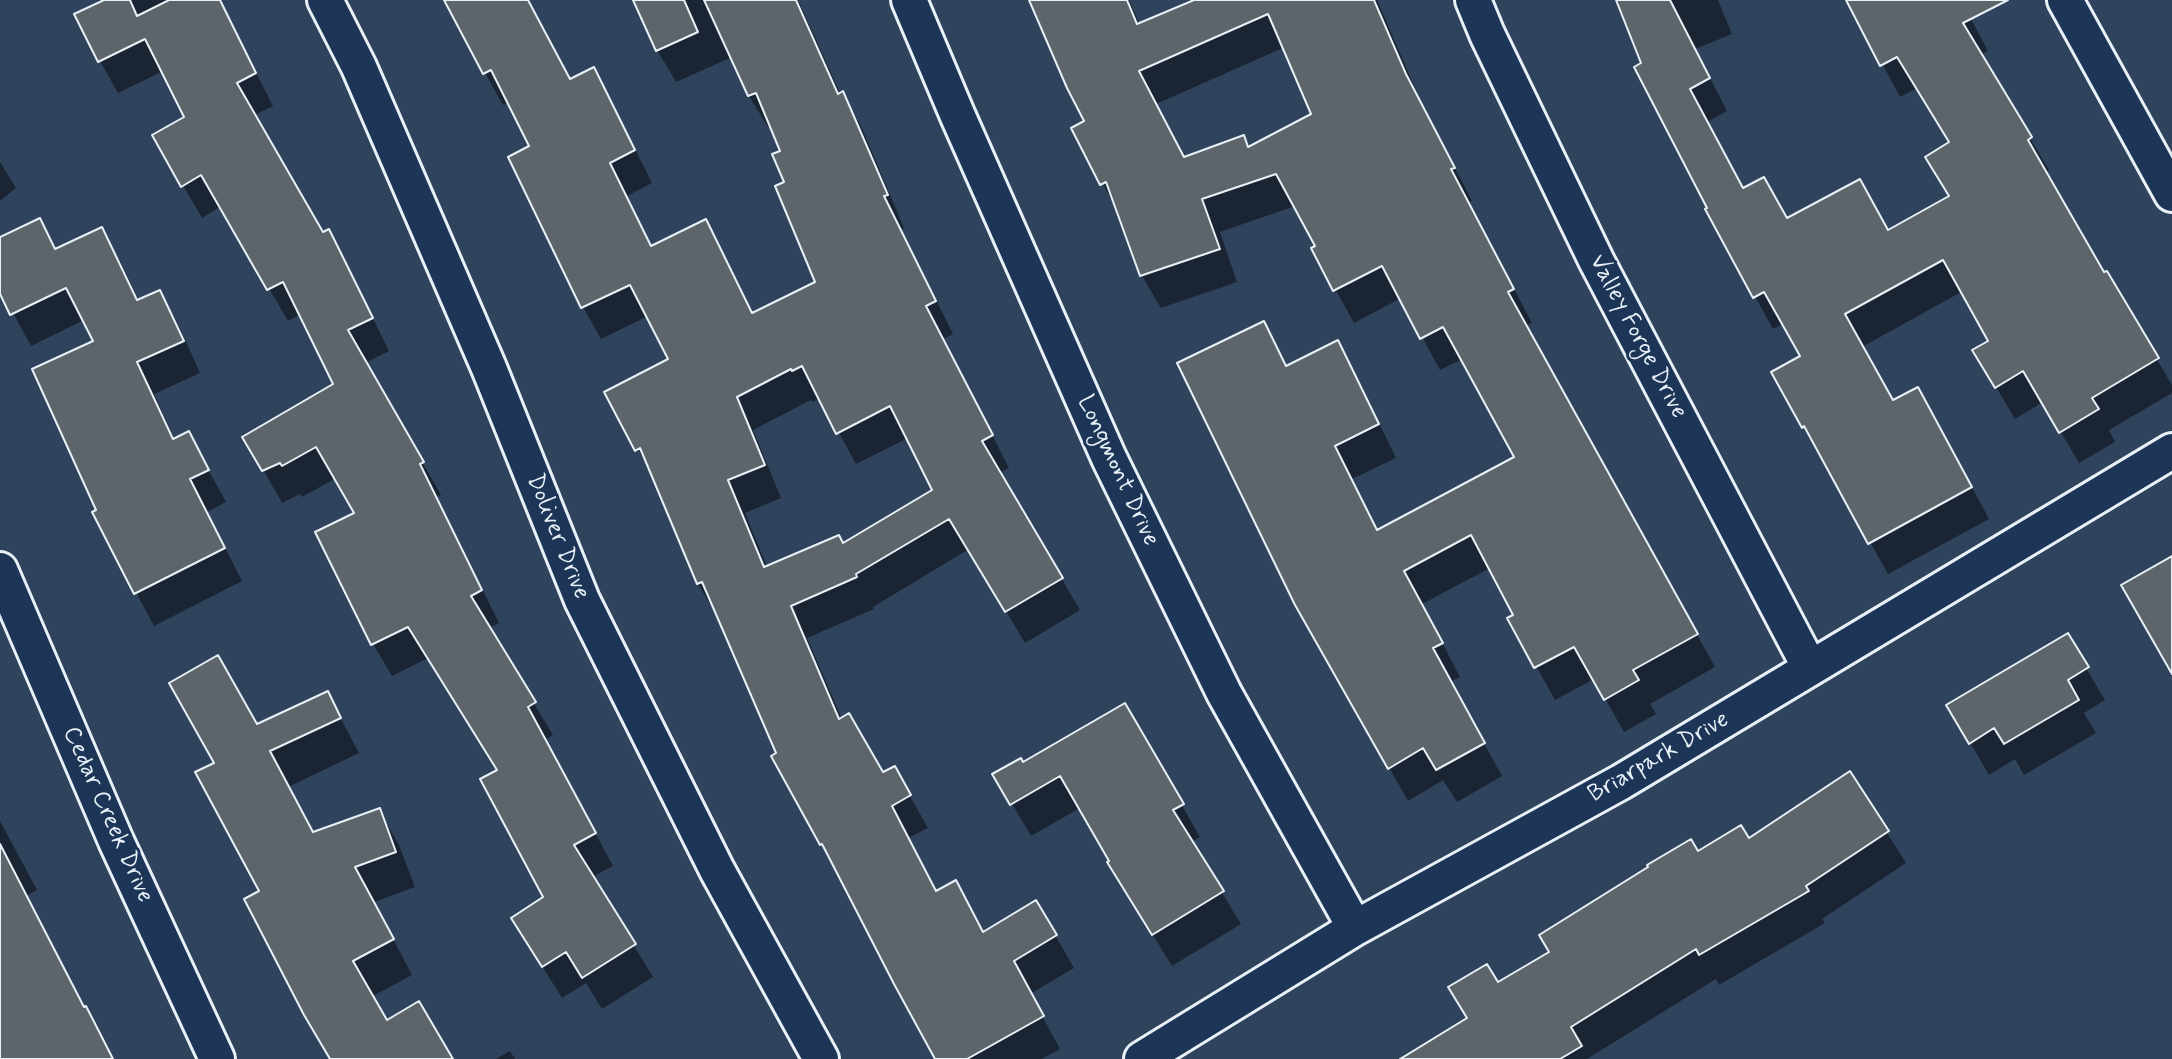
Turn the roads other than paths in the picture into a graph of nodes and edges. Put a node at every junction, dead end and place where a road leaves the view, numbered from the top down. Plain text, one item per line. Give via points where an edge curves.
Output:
1 (325, 0) edge
2 (909, 0) edge
3 (1473, 0) edge
4 (2065, 0) edge
5 (2172, 194) edge
6 (2172, 451) edge
7 (0, 570) edge
8 (1810, 668) junction
9 (1355, 928) junction
10 (217, 1059) edge
11 (821, 1059) edge
12 (1142, 1059) edge

1 - 11 street, Doliver Drive via 489,368 582,600 717,870
2 - 9 street, Longmont Drive via 1109,458 1224,693
3 - 8 street, Valley Forge Drive via 1596,260
4 - 5 street
6 - 8 street, Briarpark Drive
7 - 10 street, Cedar Creek Drive
8 - 9 street, Briarpark Drive via 1621,782
9 - 12 street, Briarpark Drive

